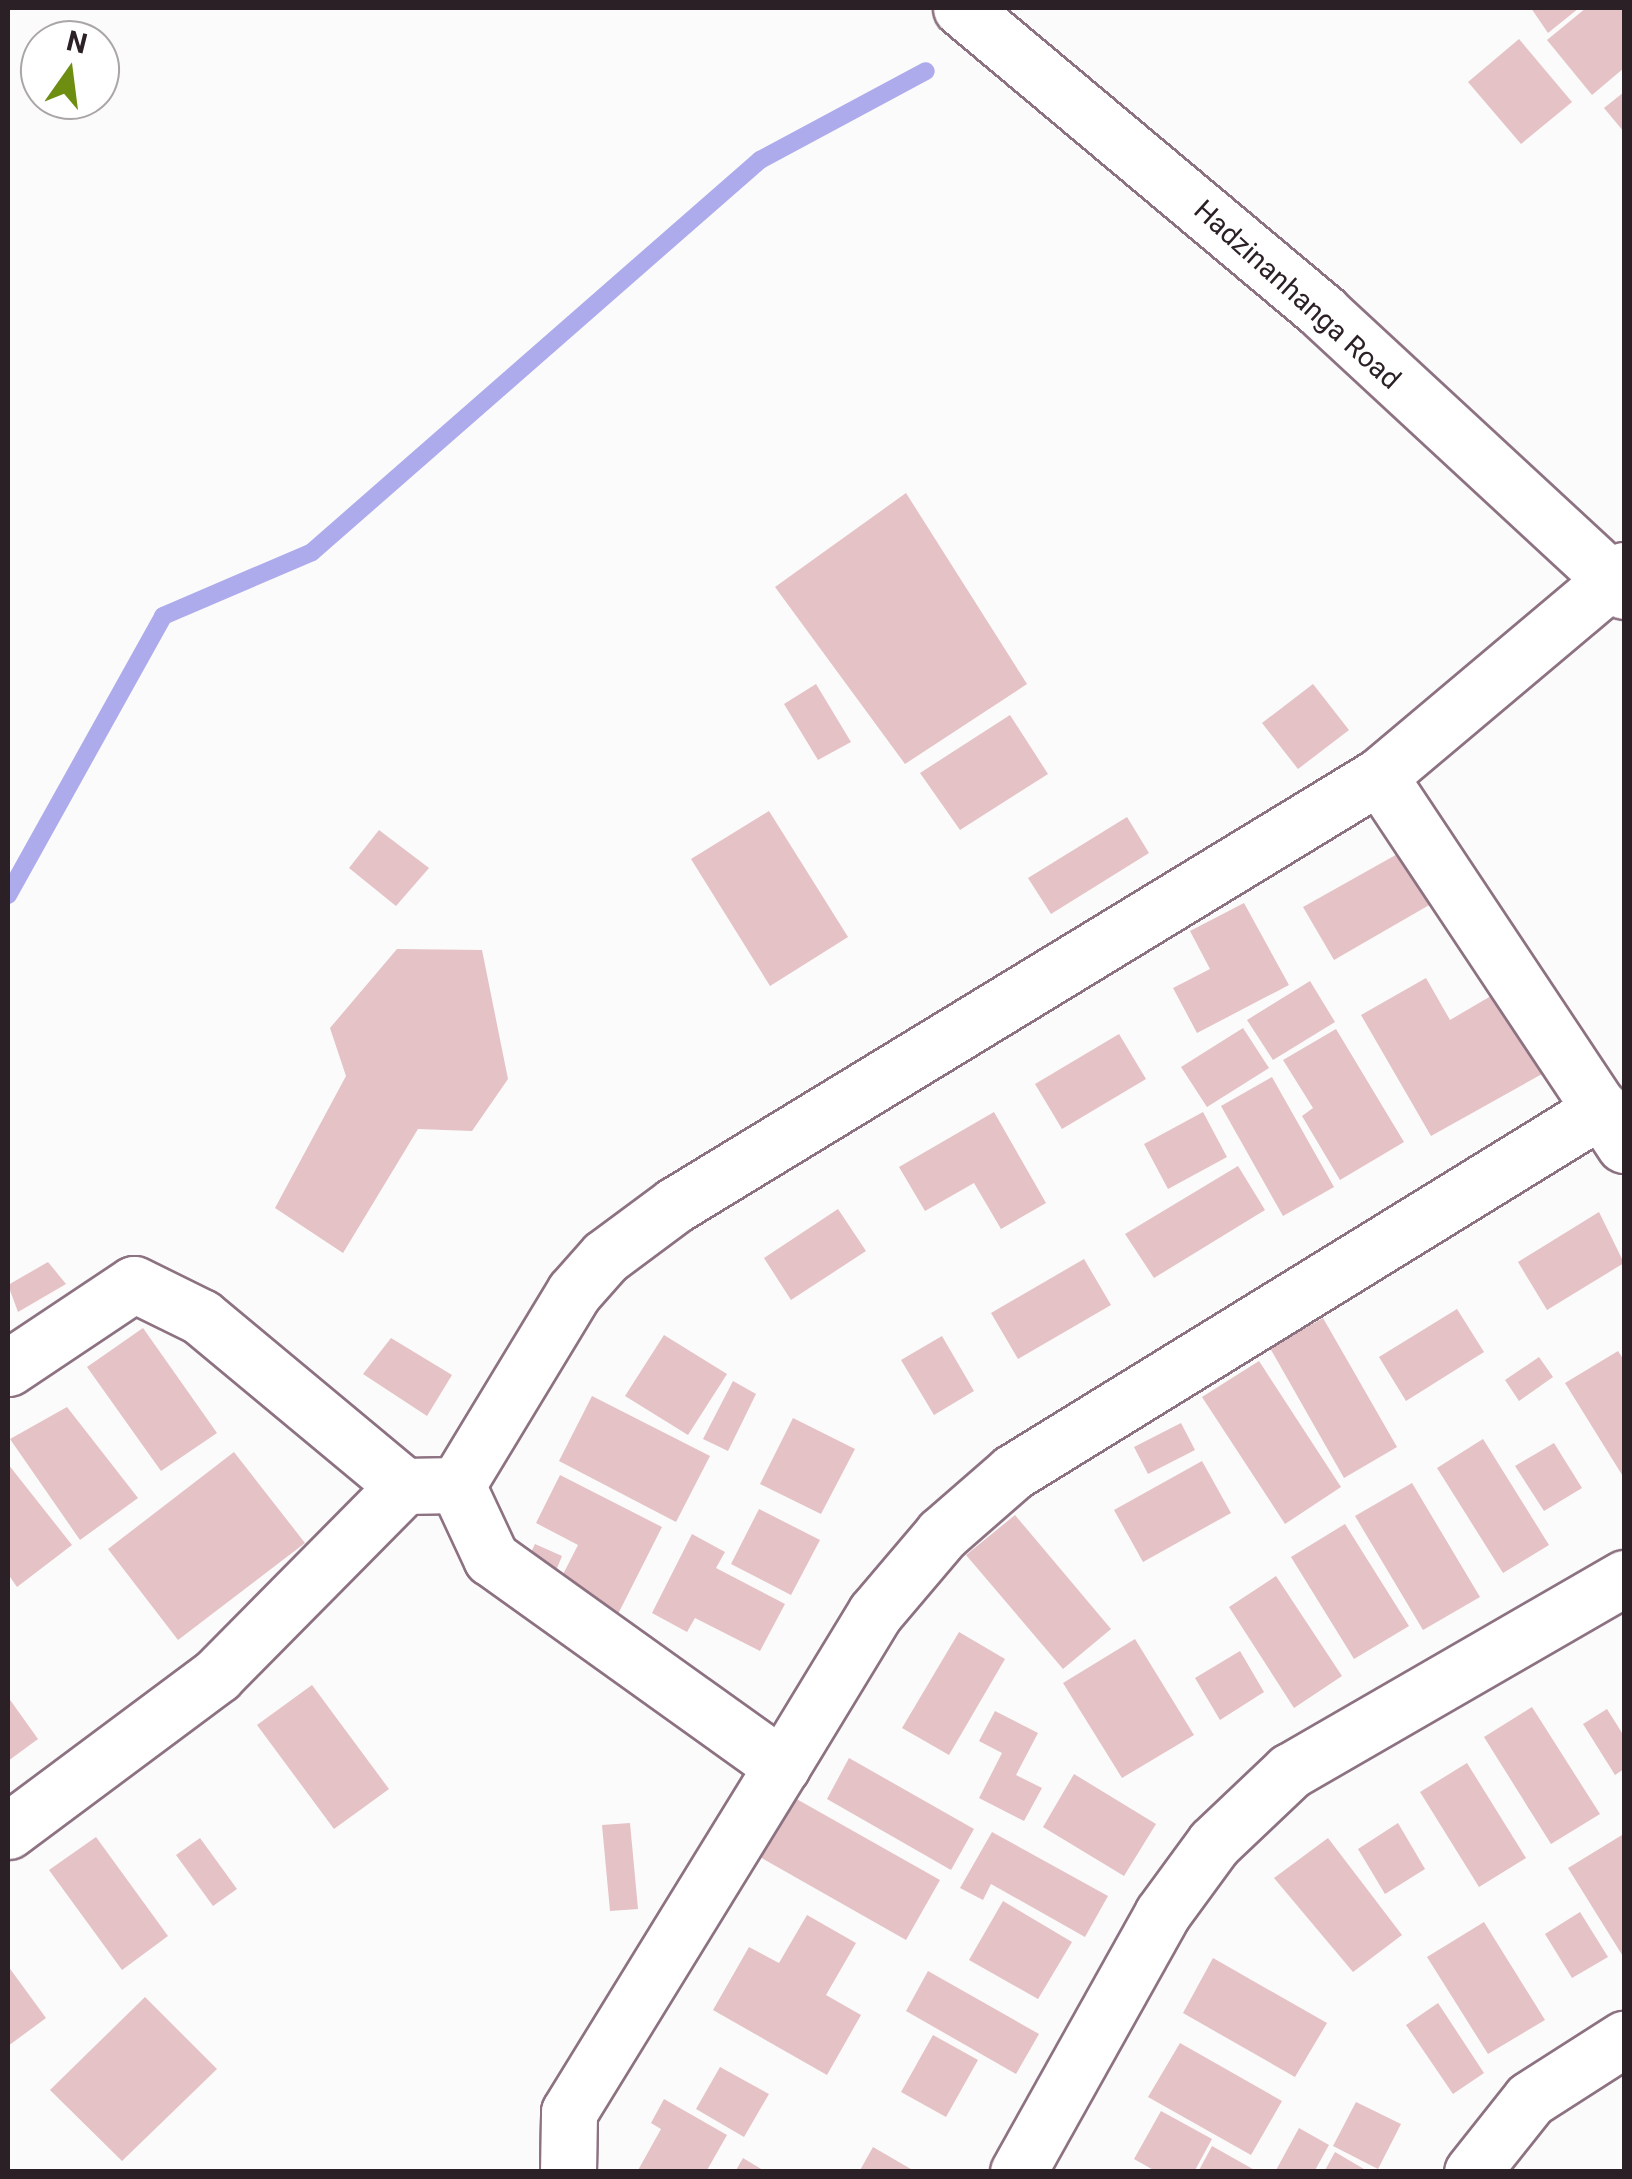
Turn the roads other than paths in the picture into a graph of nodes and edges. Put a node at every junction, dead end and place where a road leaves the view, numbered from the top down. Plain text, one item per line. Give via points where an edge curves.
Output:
1 (962, 8) edge
2 (1621, 580) edge
3 (1379, 776) junction
4 (1613, 1127) edge
5 (8, 1368) edge
6 (458, 1485) junction
7 (404, 1486) junction
8 (1624, 1578) edge
9 (782, 1766) junction
10 (8, 1831) edge
11 (1624, 2039) edge
12 (568, 2172) edge
13 (1018, 2172) edge
14 (1472, 2172) edge

1 - 2 street, Hadzinanhanga Road via 1324,313 1484,466
2 - 3 street
3 - 4 street
3 - 6 street via 674,1205 605,1256 574,1292
4 - 9 street via 1013,1472 942,1534 875,1613
5 - 7 street via 134,1284 201,1317
6 - 7 street
6 - 9 street via 491,1558
7 - 10 street via 217,1675
8 - 13 street via 1290,1771 1214,1843 1162,1914
9 - 12 street via 570,2112
11 - 14 street via 1530,2098

